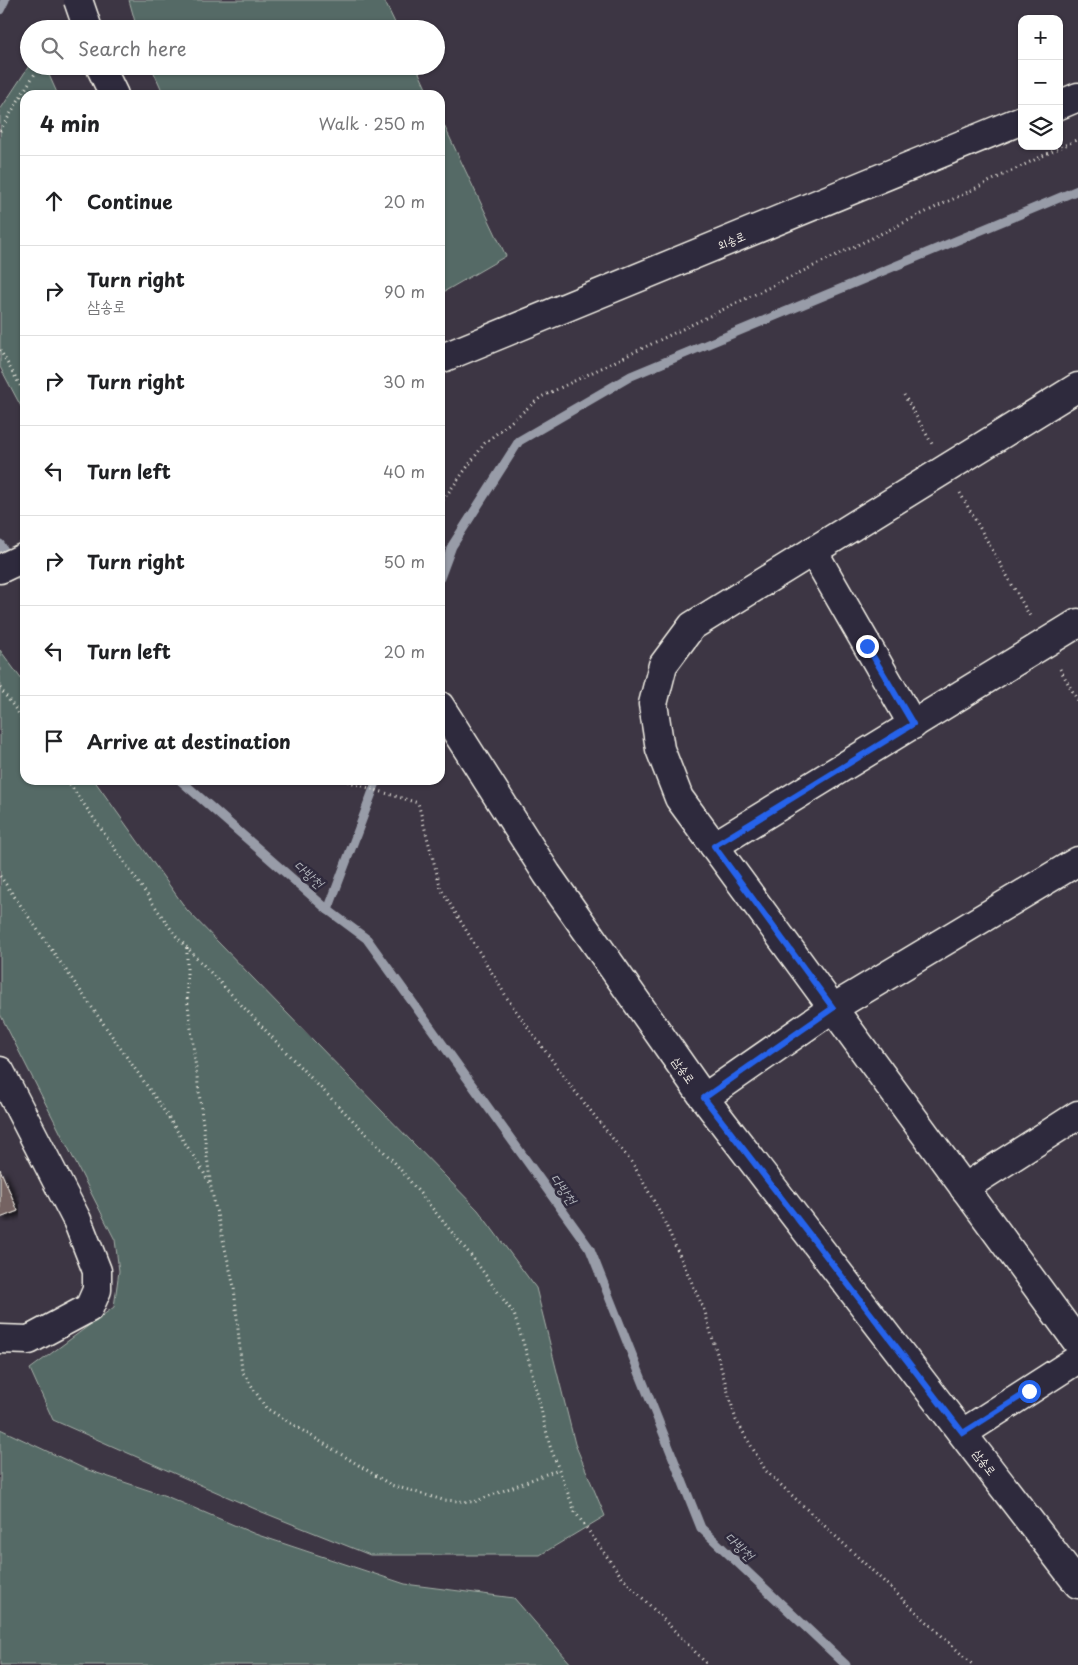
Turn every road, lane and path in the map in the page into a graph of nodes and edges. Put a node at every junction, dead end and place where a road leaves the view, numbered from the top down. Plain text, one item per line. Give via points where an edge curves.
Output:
1 (78, 0) edge
2 (85, 20) edge
3 (34, 75) edge
4 (104, 75) edge
5 (25, 90) edge
6 (112, 90) edge
7 (1078, 97) edge
8 (20, 98) edge
9 (1063, 103) edge
10 (1018, 122) edge
11 (0, 131) edge
12 (1078, 138) edge
13 (0, 350) edge
14 (445, 357) edge
15 (20, 385) edge
16 (1078, 387) edge
17 (904, 394) dead end
18 (946, 468) junction
19 (445, 497) edge
20 (812, 551) junction
21 (20, 559) edge
22 (0, 569) edge
23 (1078, 623) edge
24 (1045, 643) junction
25 (0, 688) edge
26 (1078, 701) edge
27 (445, 714) edge
28 (20, 715) edge
29 (913, 724) junction
30 (71, 785) edge
31 (359, 785) edge
32 (714, 846) junction
33 (1078, 861) edge
34 (0, 876) edge
35 (187, 948) junction
36 (833, 1008) junction
37 (0, 1071) edge
38 (704, 1098) junction
39 (1078, 1115) edge
40 (211, 1188) junction
41 (964, 1188) junction
42 (0, 1339) edge
43 (1078, 1342) edge
44 (1078, 1359) edge
45 (963, 1433) junction
46 (559, 1469) junction
47 (1078, 1584) edge
48 (708, 1665) edge
49 (973, 1665) edge

1 - 2 street, bridge
3 - 5 path
4 - 6 street
7 - 9 street
8 - 11 path
10 - 14 street, 외송로
12 - 19 path via 541,397 485,443
13 - 15 path
16 - 18 street
17 - 18 path
18 - 20 street
18 - 24 path
20 - 29 street
20 - 32 street via 692,626 663,665 653,704 660,749 679,798
21 - 22 street
23 - 24 street
24 - 26 path
24 - 29 street
25 - 28 path
27 - 38 street, 삼송로 via 548,874
29 - 32 street
30 - 35 path
31 - 49 path via 418,803 441,889 509,1001 633,1164 660,1212 705,1312 736,1420 766,1472
32 - 36 street
33 - 36 street
34 - 40 path via 161,1106
35 - 40 path via 187,997
35 - 46 path via 395,1163 514,1314
36 - 38 street
36 - 41 street
37 - 42 street via 77,1220 97,1271 97,1290 89,1308 29,1340
38 - 45 street, 삼송로
39 - 41 street
40 - 46 path via 234,1287 242,1371 266,1408 391,1485 443,1500 474,1502
41 - 43 street
44 - 45 street
45 - 47 street, 삼송로
46 - 48 path via 575,1512 622,1576

